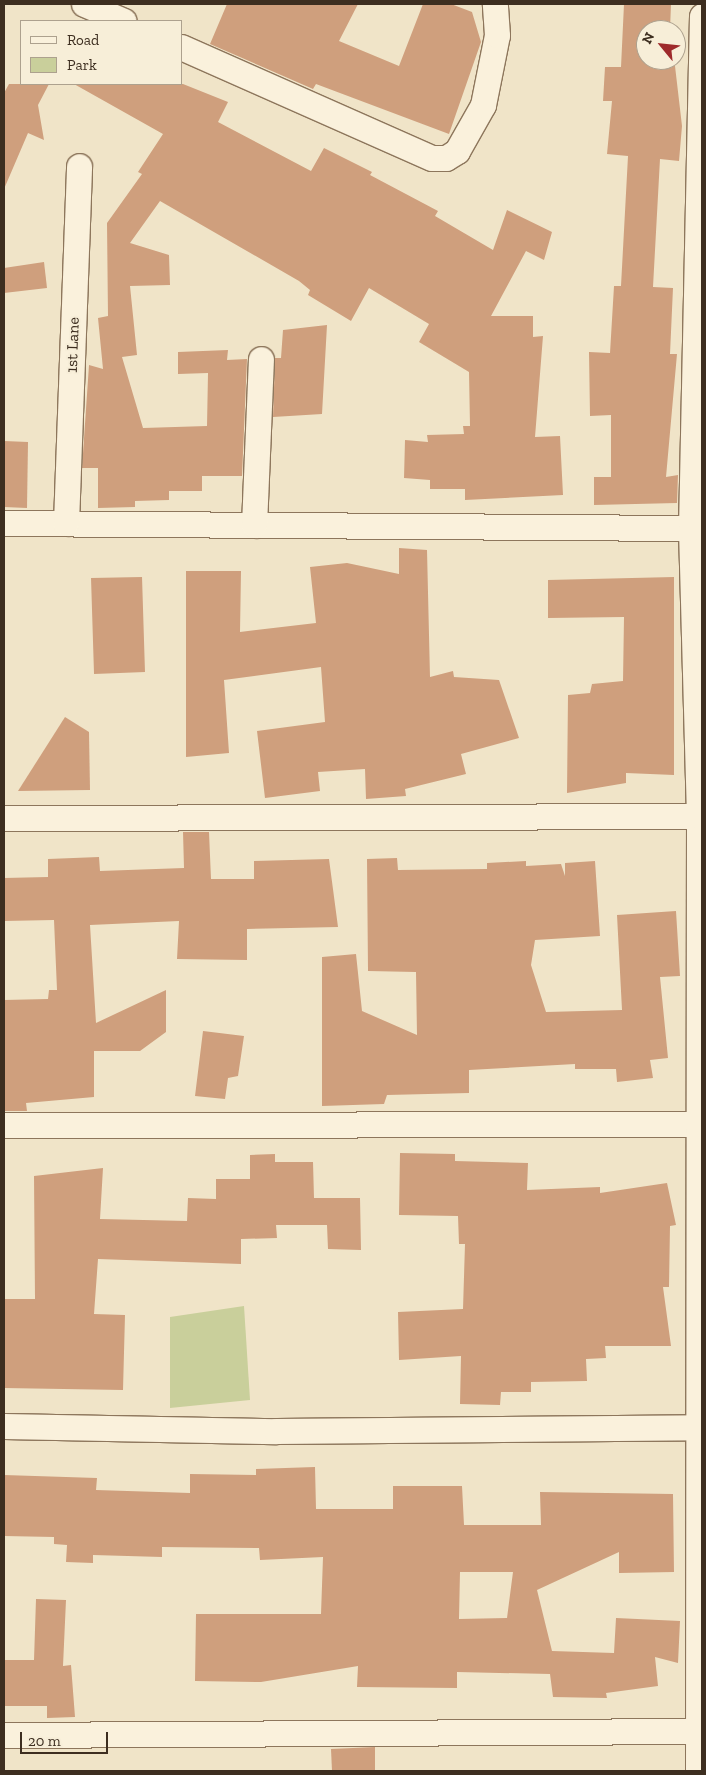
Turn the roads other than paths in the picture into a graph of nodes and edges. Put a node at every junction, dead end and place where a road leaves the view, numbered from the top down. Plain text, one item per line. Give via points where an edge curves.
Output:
1 (84, 4) edge
2 (495, 4) edge
3 (702, 16) edge
4 (122, 20) edge
5 (182, 47) edge
6 (79, 166) dead end
7 (261, 358) dead end
8 (4, 523) edge
9 (66, 523) junction
10 (254, 525) junction
11 (691, 528) junction
12 (699, 816) junction
13 (4, 818) edge
14 (699, 1124) edge
15 (4, 1125) edge
16 (4, 1426) edge
17 (700, 1426) edge
18 (700, 1731) edge
19 (4, 1735) edge
20 (698, 1771) edge

1 - 4 street
2 - 5 street via 497,36 483,105 457,152 446,158 432,158
3 - 11 street
6 - 9 street, 1st Lane
7 - 10 street
8 - 9 street
9 - 10 street
10 - 11 street
11 - 12 street
12 - 13 street
12 - 14 street
14 - 15 street
14 - 17 street
16 - 17 street via 276,1430
17 - 18 street
18 - 19 street
18 - 20 street

